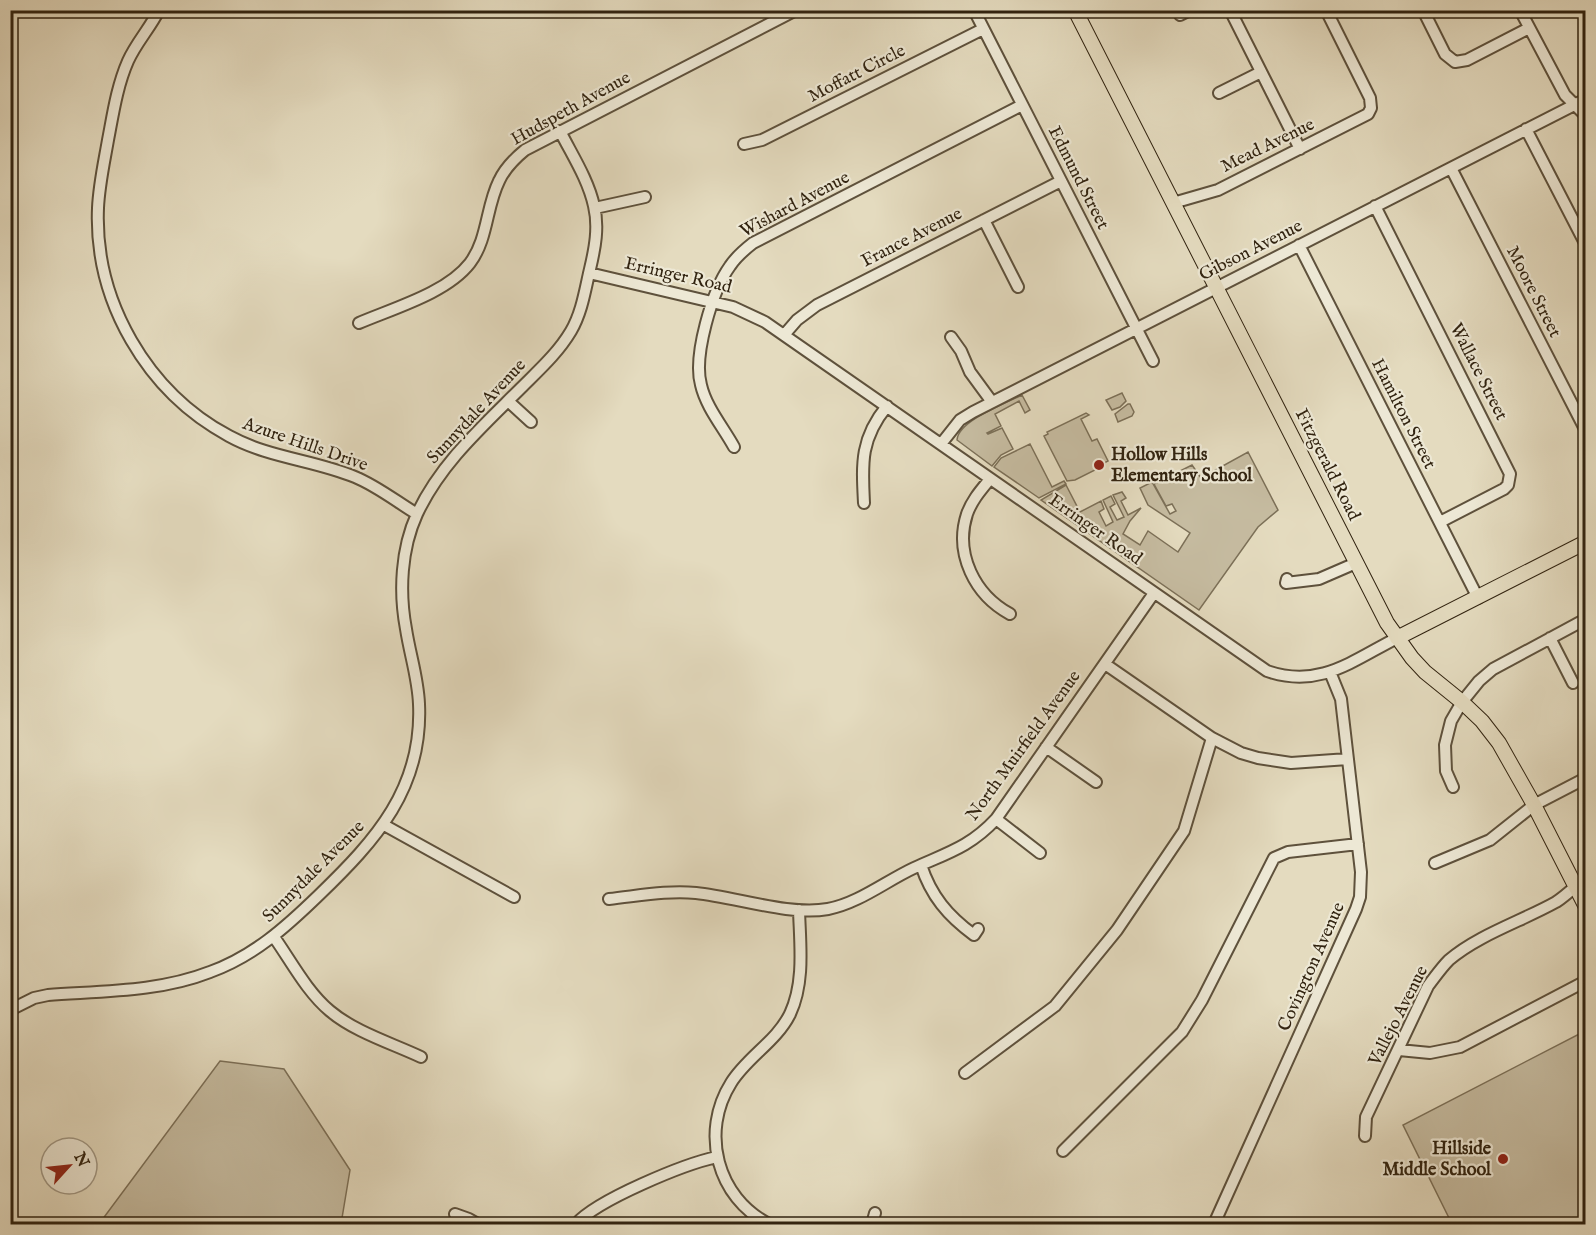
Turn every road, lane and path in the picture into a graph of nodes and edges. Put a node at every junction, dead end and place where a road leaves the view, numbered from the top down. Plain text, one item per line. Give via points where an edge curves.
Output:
1 (159, 10) edge
2 (796, 10) edge
3 (974, 10) edge
4 (1075, 10) edge
5 (1230, 10) edge
6 (1326, 10) edge
7 (1423, 10) edge
8 (1520, 10) edge
9 (1529, 28) junction
10 (983, 29) junction
11 (1261, 72) junction
12 (1219, 93) dead end
13 (1586, 99) edge
14 (1022, 105) junction
15 (1574, 105) junction
16 (1586, 116) edge
17 (1526, 129) junction
18 (560, 131) junction
19 (744, 144) dead end
20 (1300, 149) junction
21 (1451, 168) junction
22 (1061, 181) junction
23 (645, 197) dead end
24 (1173, 203) junction
25 (1376, 206) junction
26 (595, 208) junction
27 (984, 220) junction
28 (1299, 245) junction
29 (1586, 245) edge
30 (589, 273) junction
31 (1018, 287) dead end
32 (1216, 287) junction
33 (713, 302) junction
34 (359, 324) dead end
35 (1136, 328) junction
36 (784, 335) junction
37 (951, 337) dead end
38 (1152, 361) dead end
39 (508, 401) junction
40 (992, 402) junction
41 (887, 406) junction
42 (531, 422) dead end
43 (1586, 431) edge
44 (941, 444) junction
45 (734, 447) dead end
46 (990, 479) junction
47 (864, 503) dead end
48 (417, 514) junction
49 (1440, 522) junction
50 (1586, 542) edge
51 (1356, 563) junction
52 (1287, 579) dead end
53 (1154, 593) junction
54 (1478, 598) junction
55 (1010, 614) dead end
56 (1586, 619) edge
57 (1397, 638) junction
58 (1550, 638) junction
59 (1105, 664) junction
60 (1330, 672) junction
61 (1573, 683) dead end
62 (1462, 702) junction
63 (1212, 738) junction
64 (1046, 747) junction
65 (1348, 759) junction
66 (1586, 778) edge
67 (1096, 782) dead end
68 (1454, 787) dead end
69 (1534, 805) junction
70 (996, 819) junction
71 (384, 825) junction
72 (1358, 844) junction
73 (1040, 853) dead end
74 (1435, 863) dead end
75 (921, 865) junction
76 (1580, 882) edge
77 (514, 897) dead end
78 (609, 899) dead end
79 (1586, 907) edge
80 (800, 910) junction
81 (978, 929) dead end
82 (274, 937) junction
83 (1586, 981) edge
84 (10, 1010) edge
85 (1399, 1050) junction
86 (421, 1057) dead end
87 (965, 1073) dead end
88 (1365, 1136) dead end
89 (1063, 1151) dead end
90 (717, 1157) junction
91 (455, 1214) dead end
92 (478, 1224) edge
93 (576, 1224) edge
94 (769, 1224) edge
95 (1214, 1224) edge

1 - 48 street, Azure Hills Drive via 134,48 122,76 98,209 105,276 123,326 163,385 205,421 258,450 356,477
2 - 18 street, Hudspeth Avenue
3 - 10 street, Edmund Street
4 - 24 main road, Fitzgerald Road
5 - 11 street
6 - 20 street, Mead Avenue via 1370,98 1371,108 1363,117
7 - 9 street via 1445,54 1455,62 1467,60
8 - 9 street
9 - 15 street via 1555,79
10 - 14 street, Edmund Street
10 - 19 street, Moffatt Circle via 762,140
11 - 12 street
11 - 20 street
13 - 15 street, Gibson Avenue
14 - 22 street, Edmund Street
14 - 33 street, Wishard Avenue via 753,243 729,267
15 - 16 street
15 - 17 street, Gibson Avenue
17 - 21 street, Gibson Avenue
17 - 29 street
18 - 26 street, Sunnydale Avenue
18 - 34 street, Hudspeth Avenue via 525,150 505,170 495,191 480,247 460,274 440,288
20 - 24 street, Mead Avenue via 1218,190
21 - 25 street, Gibson Avenue
21 - 43 street, Moore Street
22 - 27 street, France Avenue
22 - 35 street, Edmund Street
23 - 26 street
24 - 32 main road, Fitzgerald Road
25 - 28 street, Gibson Avenue
25 - 49 street, Wallace Street via 1510,474 1504,489
26 - 30 street, Sunnydale Avenue via 596,237
27 - 31 street
27 - 36 street, France Avenue via 817,305
28 - 32 street, Gibson Avenue
28 - 49 street, Hamilton Street
30 - 33 street, Erringer Road
30 - 39 street, Sunnydale Avenue via 572,329 551,358
32 - 35 street, Gibson Avenue
32 - 51 main road, Fitzgerald Road
33 - 36 street, Erringer Road via 749,313
33 - 45 street, Wishard Avenue via 700,349 699,373 704,395
35 - 38 street, Edmund Street
35 - 40 street, Gibson Avenue
36 - 41 street, Erringer Road
37 - 40 street
39 - 42 street
39 - 48 street, Sunnydale Avenue via 441,472
40 - 44 street, Gibson Avenue via 960,420
41 - 44 street, Erringer Road
41 - 47 street via 872,426 864,447
44 - 46 street, Erringer Road
46 - 53 street, Erringer Road
46 - 55 street via 968,513 964,552 979,589
48 - 71 street, Sunnydale Avenue via 405,552 402,604 417,680 418,731 407,780
49 - 54 street, Hamilton Street
50 - 54 main road, Erringer Road
51 - 52 street via 1319,579 1286,583
51 - 57 main road, Fitzgerald Road
53 - 59 street, North Muirfield Avenue
53 - 60 street, Erringer Road via 1267,671 1298,678
54 - 57 main road, Erringer Road
56 - 58 street
57 - 60 street, Erringer Road
57 - 62 main road, Fitzgerald Road via 1425,672
58 - 61 street
58 - 62 street via 1493,669
59 - 63 street
59 - 64 street, North Muirfield Avenue
60 - 65 street, Covington Avenue via 1341,699
62 - 68 street via 1451,721 1445,745 1446,771
62 - 69 main road, Fitzgerald Road via 1499,742
63 - 65 street via 1241,753 1275,762
63 - 87 street via 1184,831 1117,930 1055,1006
64 - 67 street
64 - 70 street, North Muirfield Avenue
65 - 72 street, Covington Avenue
66 - 69 street
69 - 74 street via 1490,840
69 - 76 main road, Fitzgerald Road
70 - 73 street
70 - 75 street, North Muirfield Avenue via 969,844
71 - 77 street
71 - 82 street, Sunnydale Avenue via 348,867
72 - 89 street via 1288,852 1274,858 1182,1032
72 - 95 street, Covington Avenue via 1361,883 1356,909
75 - 80 street, North Muirfield Avenue via 840,906
75 - 81 street via 946,912 974,934
76 - 79 main road, Fitzgerald Road
76 - 85 street, Vallejo Avenue via 1555,902 1449,960 1428,986
78 - 80 street, North Muirfield Avenue via 679,892
80 - 90 street via 800,976 795,1003 783,1027 740,1071 724,1094 715,1132
82 - 84 street, Sunnydale Avenue via 233,963 186,980 146,988 48,995
82 - 86 street via 314,995 331,1012
83 - 85 street via 1460,1047 1430,1053
85 - 88 street, Vallejo Avenue via 1366,1117
90 - 93 street via 682,1167 610,1200
90 - 94 street via 734,1195
91 - 92 street

